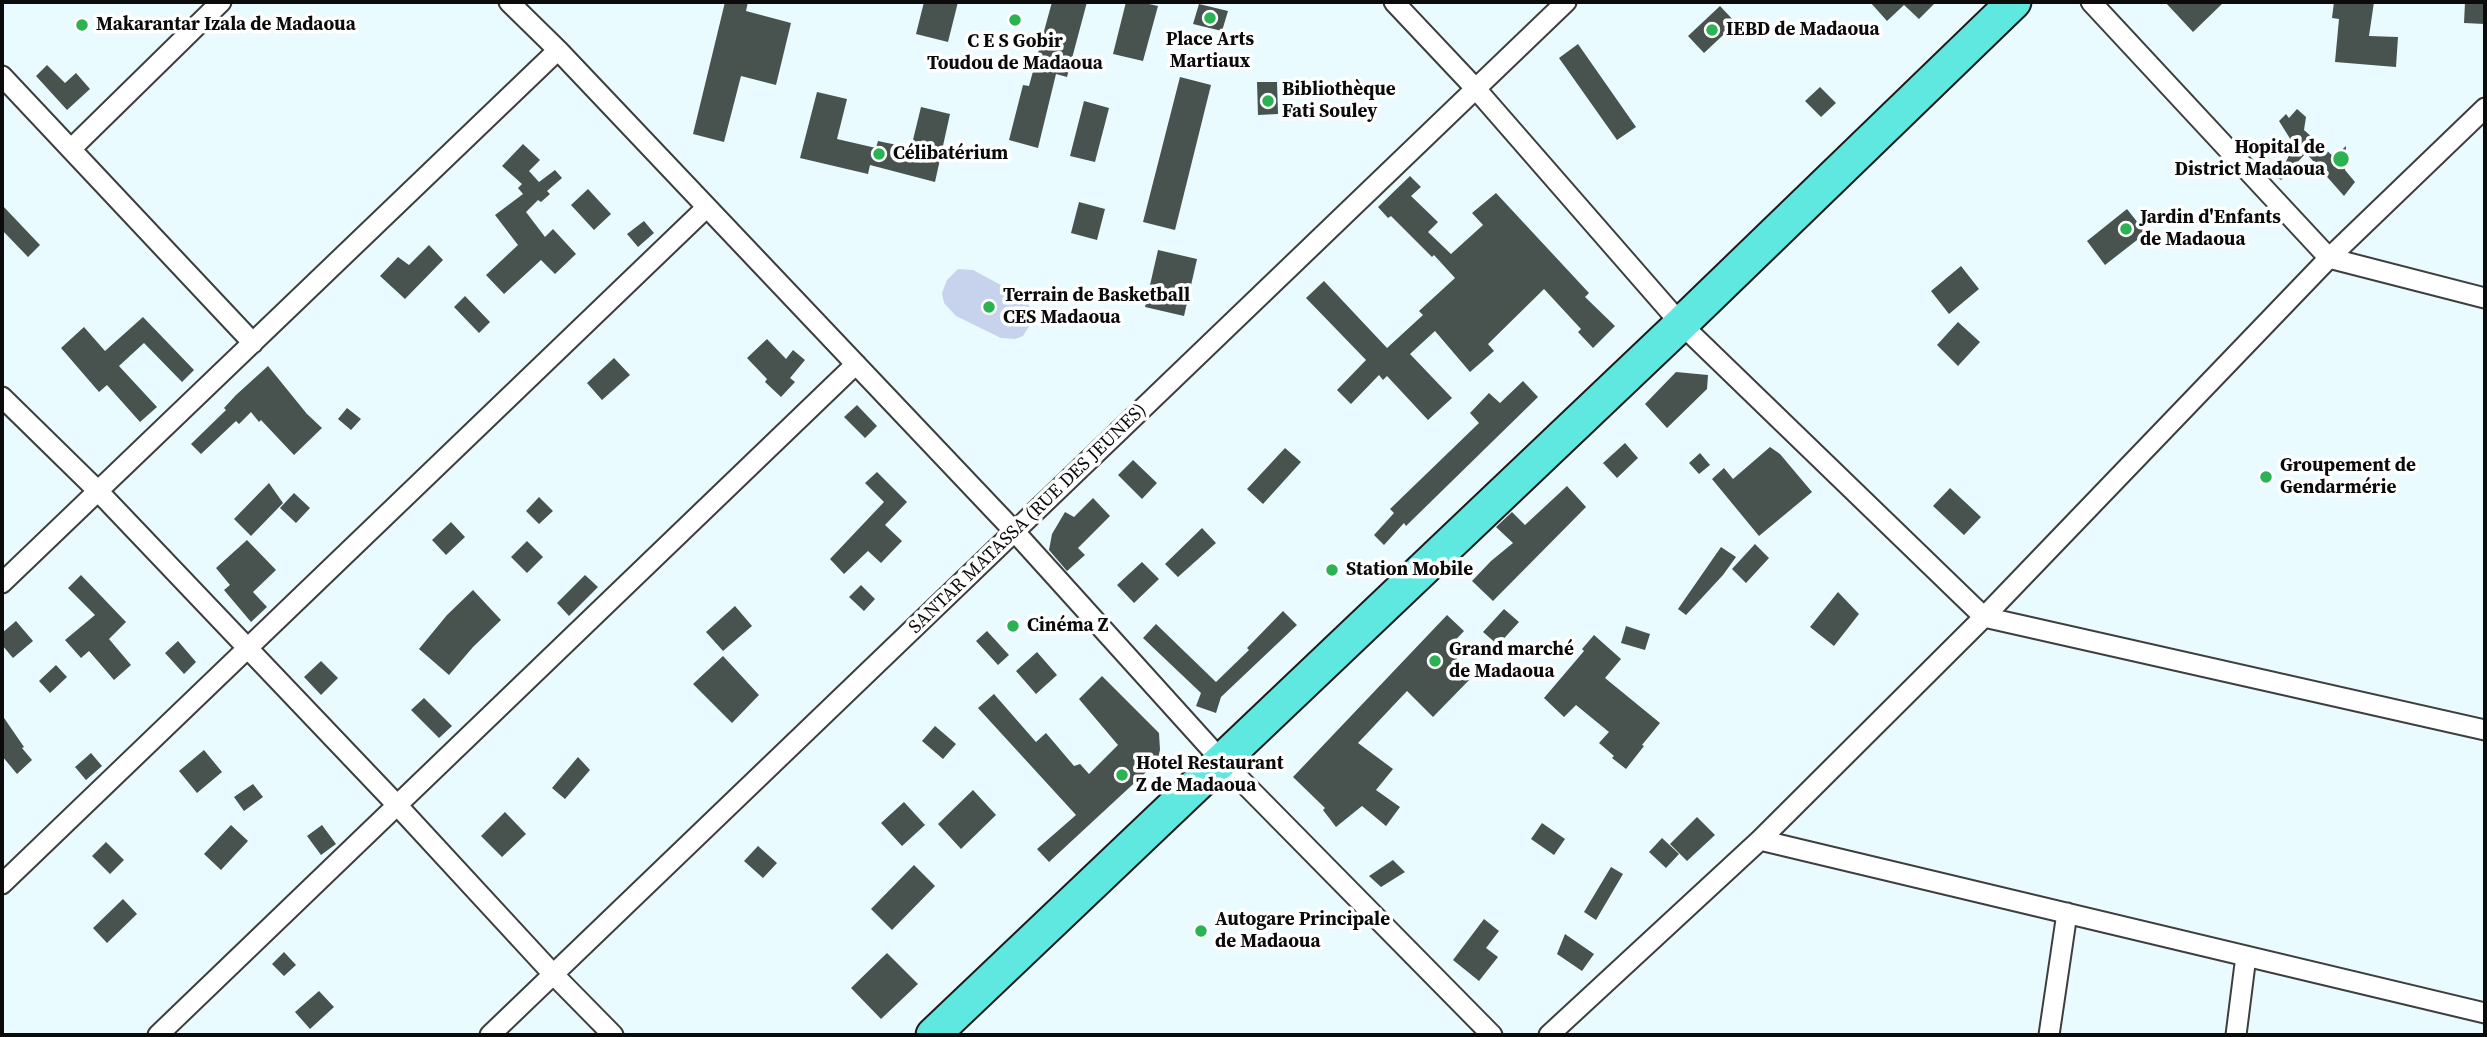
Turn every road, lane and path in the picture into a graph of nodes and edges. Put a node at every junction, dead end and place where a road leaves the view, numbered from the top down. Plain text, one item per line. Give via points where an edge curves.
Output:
1 (221, 2) edge
2 (509, 2) edge
3 (1394, 2) edge
4 (1566, 2) edge
5 (2014, 2) edge
6 (2091, 2) edge
7 (199, 9) edge
8 (558, 50) junction
9 (2, 76) edge
10 (1476, 89) junction
11 (2485, 108) edge
12 (71, 149) junction
13 (707, 207) junction
14 (2329, 258) junction
15 (2485, 298) edge
16 (1681, 324) junction
17 (253, 343) junction
18 (856, 364) junction
19 (2, 397) edge
20 (98, 491) junction
21 (1015, 532) junction
22 (2, 583) edge
23 (1984, 617) junction
24 (248, 648) junction
25 (2485, 730) edge
26 (1222, 760) junction
27 (397, 805) junction
28 (1760, 840) junction
29 (2, 884) edge
30 (2067, 913) junction
31 (2246, 956) junction
32 (553, 974) junction
33 (2485, 1013) edge
34 (158, 1035) edge
35 (490, 1035) edge
36 (613, 1035) edge
37 (933, 1035) edge
38 (1492, 1035) edge
39 (1549, 1035) edge
40 (2049, 1035) edge
41 (2236, 1035) edge

1 - 7 street
2 - 8 street
3 - 10 street
4 - 10 street, SANTAR MATASSA (RUE DES JEUNES)
5 - 16 highway
6 - 14 street
7 - 12 street
8 - 13 street
8 - 17 street
9 - 12 street
10 - 16 street
10 - 21 street, SANTAR MATASSA (RUE DES JEUNES)
11 - 14 street
12 - 17 street
13 - 18 street
13 - 24 street
14 - 15 street
14 - 23 street
16 - 23 street
16 - 26 highway
17 - 20 street
18 - 21 street
18 - 27 street
19 - 20 street
20 - 22 street
20 - 24 street
21 - 26 street
21 - 32 street, SANTAR MATASSA (RUE DES JEUNES)
23 - 25 street
23 - 28 street
24 - 27 street
24 - 29 street
26 - 37 highway
26 - 38 street
27 - 32 street
27 - 34 street
28 - 30 street
28 - 39 street
30 - 31 street
30 - 40 street
31 - 33 street
31 - 41 street
32 - 35 street, SANTAR MATASSA (RUE DES JEUNES)
32 - 36 street

